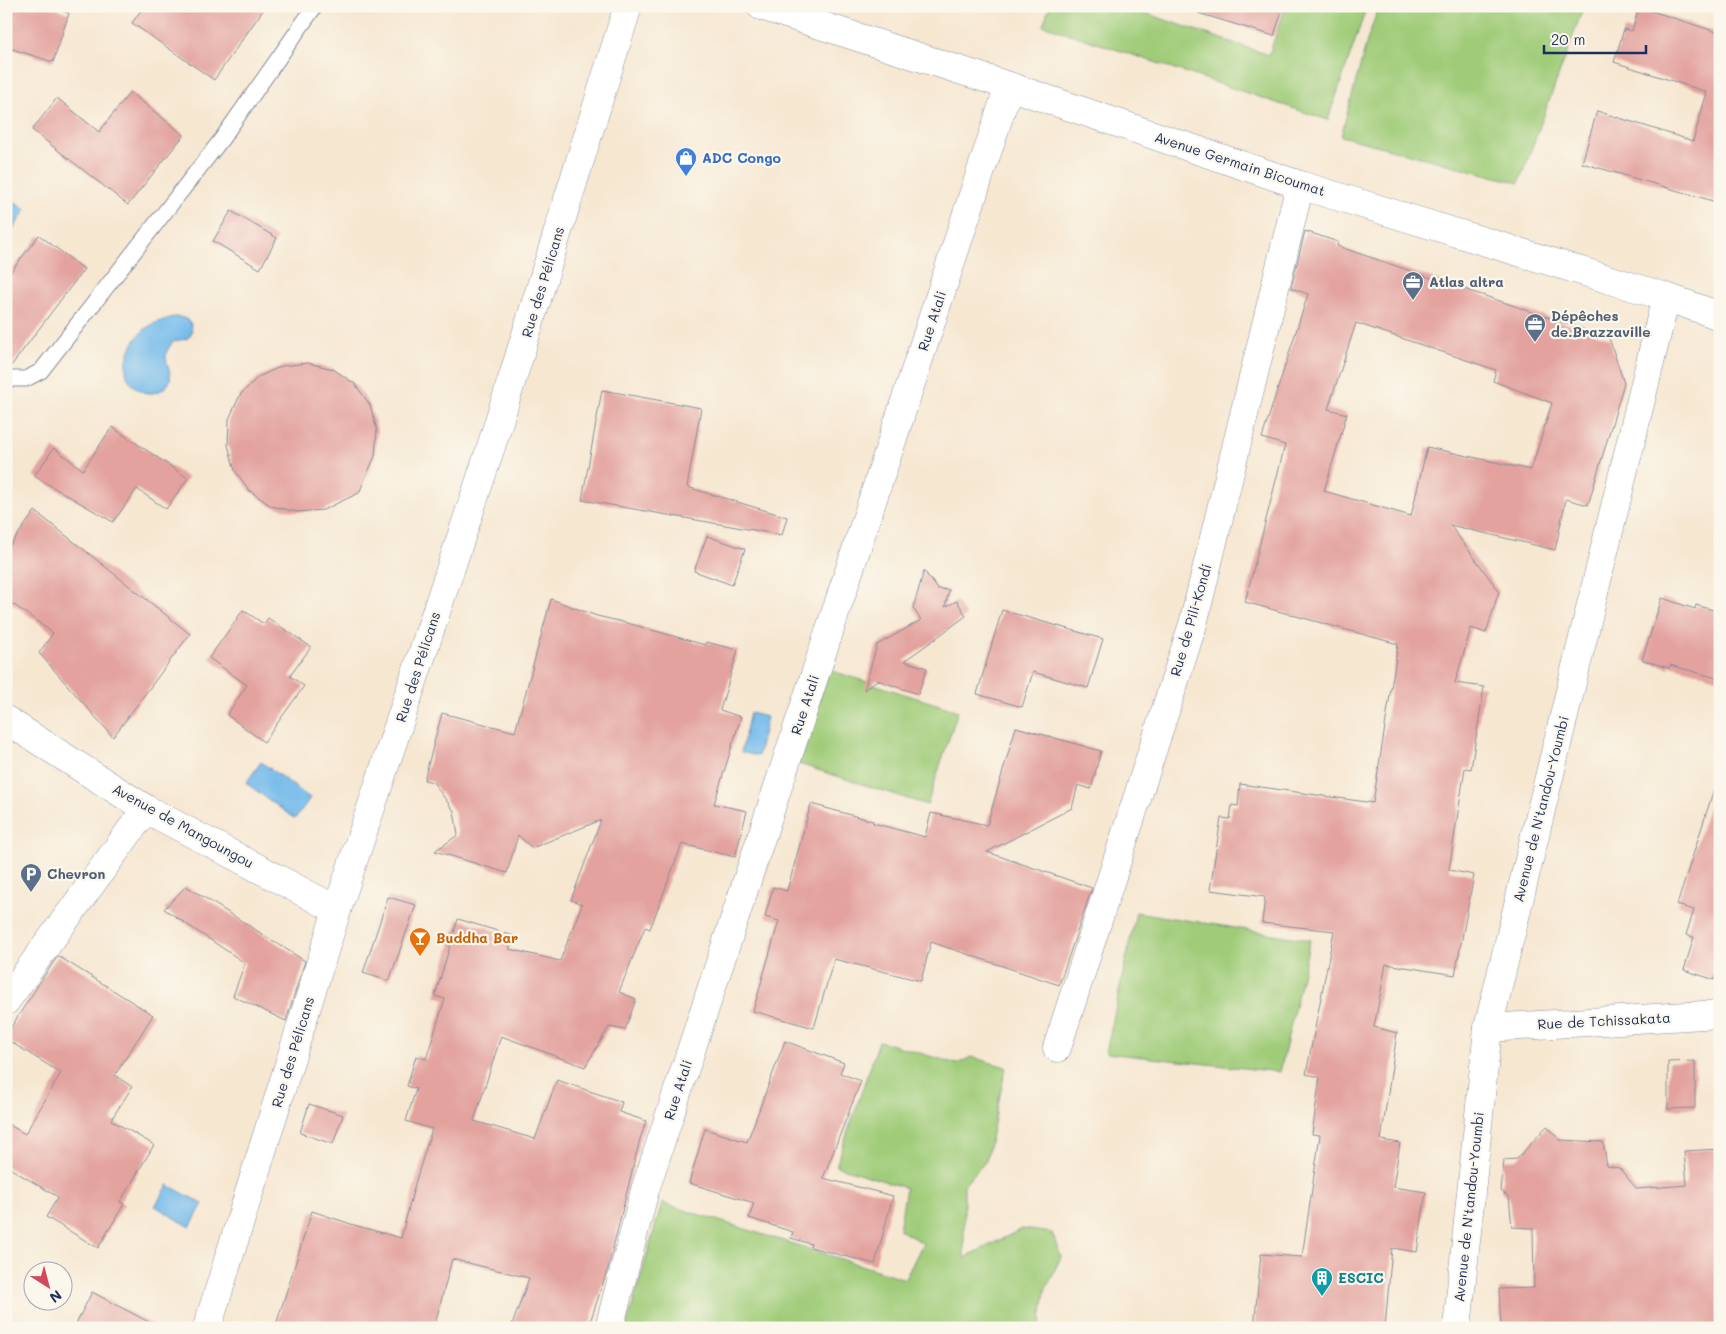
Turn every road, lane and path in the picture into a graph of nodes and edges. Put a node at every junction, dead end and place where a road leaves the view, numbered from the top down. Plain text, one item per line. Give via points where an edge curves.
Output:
1 (315, 6) edge
2 (628, 6) edge
3 (761, 6) edge
4 (1009, 86) junction
5 (1300, 184) junction
6 (1666, 298) junction
7 (1720, 316) edge
8 (6, 379) edge
9 (6, 720) edge
10 (146, 809) junction
11 (337, 910) junction
12 (6, 1001) edge
13 (1720, 1014) edge
14 (1488, 1028) junction
15 (1057, 1048) dead end
16 (207, 1328) edge
17 (609, 1328) edge
18 (1457, 1328) edge

1 - 8 lane via 221,140 41,371 26,379
2 - 11 street, Rue des Pélicans via 490,450
3 - 4 street, Avenue Germain Bicoumat
4 - 5 street, Avenue Germain Bicoumat
4 - 17 street, Rue Atali via 645,1190
5 - 6 street, Avenue Germain Bicoumat
5 - 15 street, Rue de Pili-Kondi via 1192,624
6 - 7 street, Avenue Germain Bicoumat
6 - 14 street, Avenue de N'tandou-Youmbi
9 - 10 street, Avenue de Mangoungou
10 - 11 street, Avenue de Mangoungou
10 - 12 street
11 - 16 street, Rue des Pélicans
13 - 14 street, Rue de Tchissakata
14 - 18 street, Avenue de N'tandou-Youmbi

